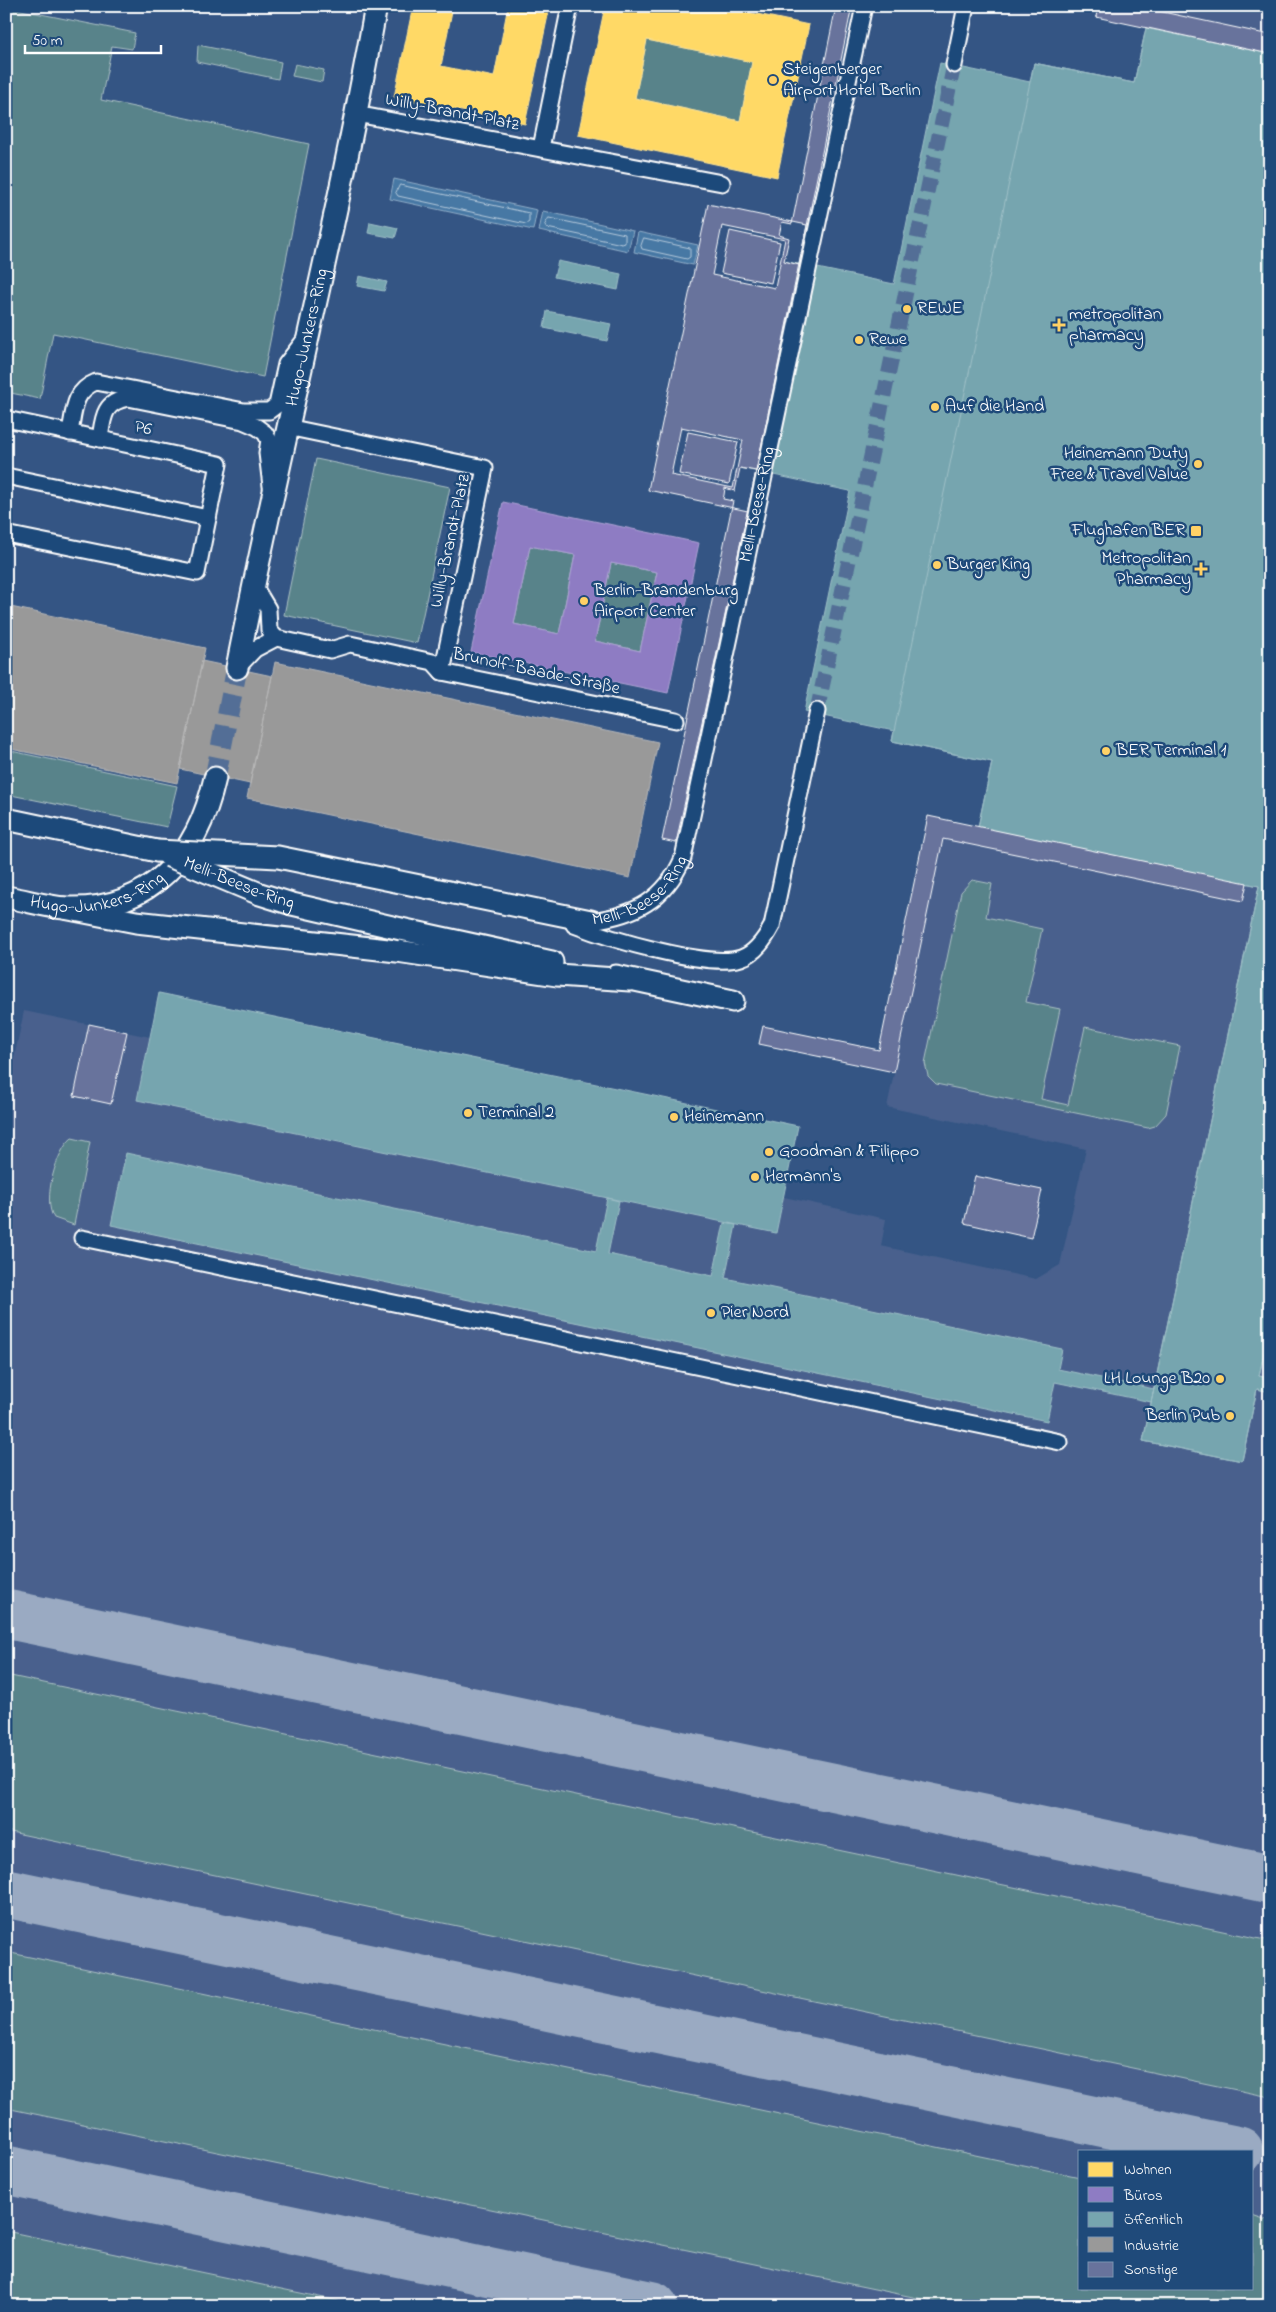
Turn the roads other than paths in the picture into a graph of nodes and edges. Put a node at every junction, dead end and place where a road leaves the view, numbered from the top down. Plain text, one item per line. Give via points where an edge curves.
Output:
1 (376, 6) edge
2 (570, 6) edge
3 (864, 6) edge
4 (966, 6) edge
5 (954, 65) tunnel mouth
6 (356, 114) junction
7 (540, 148) junction
8 (722, 183) dead end
9 (308, 336) junction
10 (6, 420) edge
11 (287, 427) junction
12 (70, 433) junction
13 (100, 439) junction
14 (6, 476) edge
15 (272, 498) junction
16 (208, 518) junction
17 (6, 534) edge
18 (253, 584) junction
19 (276, 638) junction
20 (237, 668) joint
21 (442, 672) junction
22 (817, 710) tunnel mouth
23 (676, 720) dead end
24 (215, 778) tunnel mouth
25 (6, 819) edge
26 (157, 851) junction
27 (6, 897) edge
28 (64, 908) junction
29 (583, 922) junction
30 (630, 980) junction
31 (733, 1001) dead end
32 (82, 1238) dead end
33 (1060, 1442) dead end

1 - 6 street, Hugo-Junkers-Ring
2 - 7 street, Willy-Brandt-Platz
3 - 29 street, Melli-Beese-Ring via 684,858 671,882 652,900 626,914
4 - 5 street
6 - 7 street, Willy-Brandt-Platz
6 - 9 street, Hugo-Junkers-Ring
7 - 8 street, Willy-Brandt-Platz
9 - 11 street, Hugo-Junkers-Ring
9 - 12 street via 286,364 277,405 269,411 244,411 96,382 81,390
10 - 12 street, P6
11 - 15 street, Hugo-Junkers-Ring
11 - 21 street, Willy-Brandt-Platz via 485,468
12 - 13 street, P6
13 - 15 street via 108,406 128,398 243,421 265,433 269,440 267,453
13 - 16 street, P6 via 219,464
14 - 16 street
15 - 18 street, Hugo-Junkers-Ring
16 - 17 street, P6 via 197,573
18 - 19 street via 268,609 269,630
18 - 20 street, Hugo-Junkers-Ring
19 - 20 street via 255,650
19 - 21 street, Brunolf-Baade-Straße via 330,650 350,644 433,662
21 - 23 street, Brunolf-Baade-Straße
22 - 29 street, Melli-Beese-Ring via 772,926 754,950 743,958 719,962 625,942
24 - 28 street, Hugo-Junkers-Ring via 198,832 162,876 148,887 114,902
25 - 26 street, Melli-Beese-Ring
26 - 29 street, Melli-Beese-Ring, bridge via 278,857
26 - 30 street, Melli-Beese-Ring, bridge via 260,894 322,912
27 - 28 street, Hugo-Junkers-Ring
28 - 30 street via 136,922 397,951 557,975
30 - 31 street, Melli-Beese-Ring
32 - 33 street

